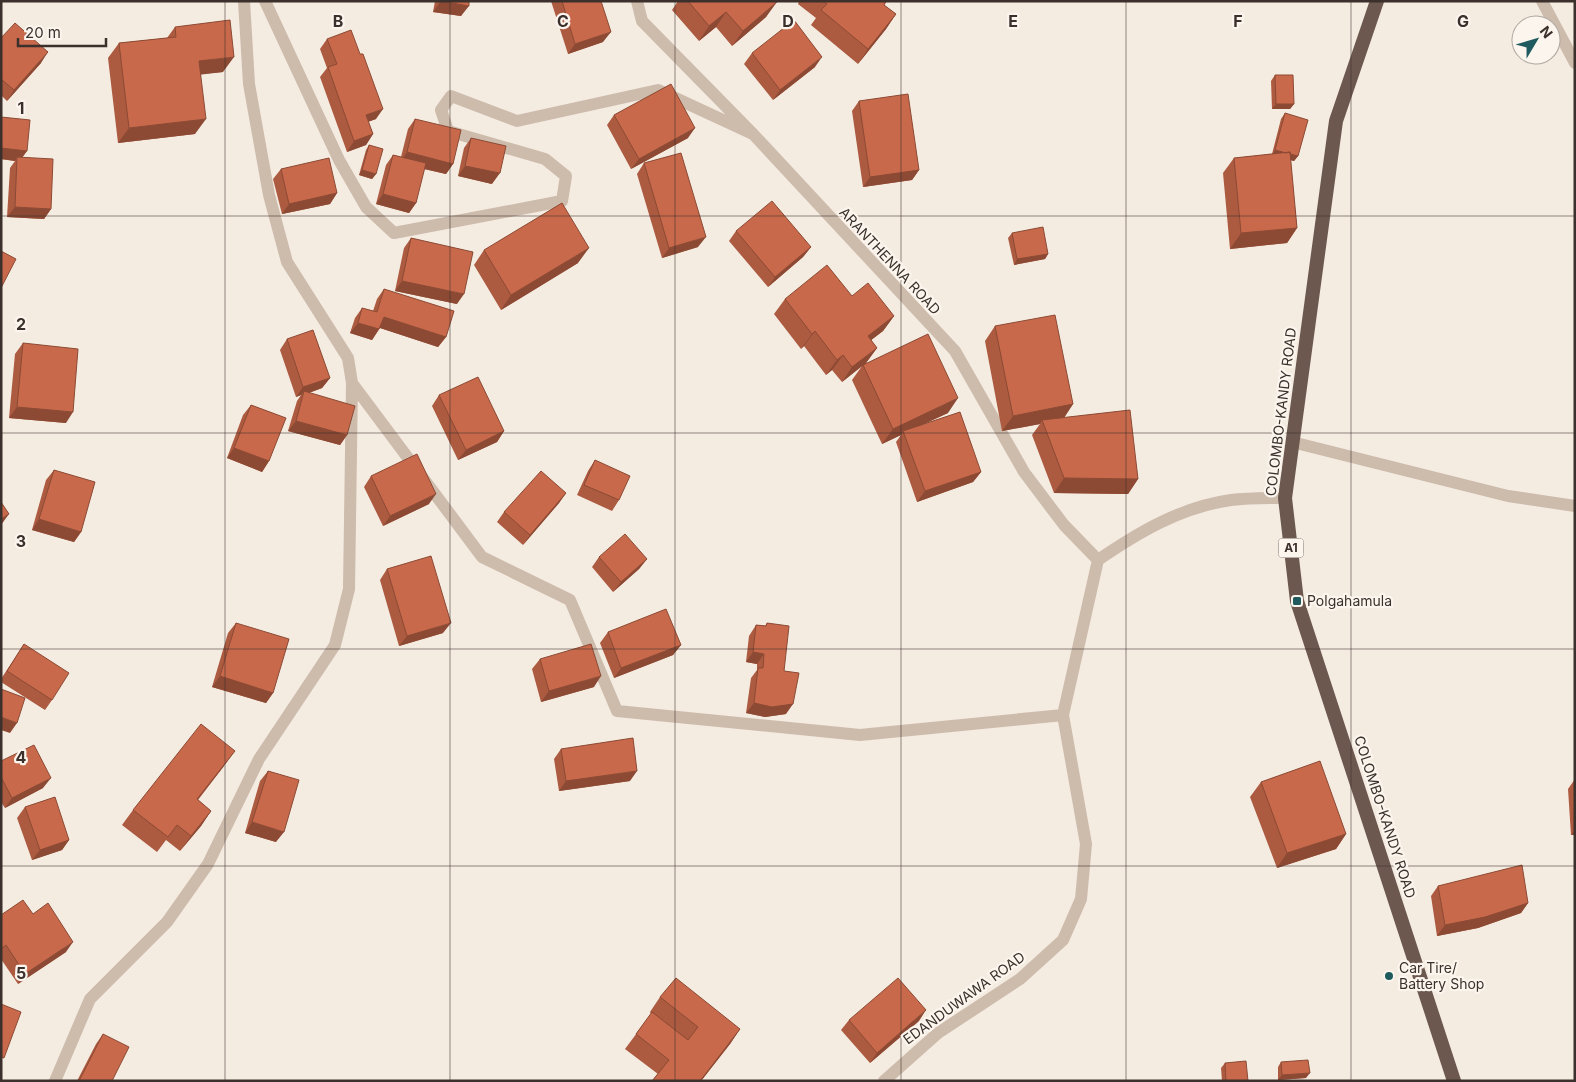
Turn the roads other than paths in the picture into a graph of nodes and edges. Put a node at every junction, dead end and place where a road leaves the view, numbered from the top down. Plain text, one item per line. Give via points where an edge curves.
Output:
1 (244, 1) edge
2 (266, 1) edge
3 (637, 1) edge
4 (1377, 1) edge
5 (1542, 1) edge
6 (1575, 63) edge
7 (753, 134) junction
8 (352, 384) junction
9 (1292, 442) junction
10 (1285, 498) junction
11 (1575, 506) edge
12 (1098, 560) junction
13 (1062, 715) junction
14 (55, 1081) edge
15 (884, 1081) edge
16 (1454, 1081) edge

1 - 8 street via 249,84 269,196 287,262 348,358
2 - 7 street via 339,160 366,207 394,234 562,201 566,176 545,159 448,131 441,110 450,96 516,121 658,90
3 - 7 street, ARANTHENNA ROAD via 642,21
4 - 9 highway, COLOMBO-KANDY ROAD / A1 via 1336,121
5 - 6 street
7 - 12 street, ARANTHENNA ROAD via 955,352 1024,472 1064,525
8 - 13 street via 482,557 570,600 617,711 860,735
8 - 14 street via 349,589 335,645 259,759 208,864 167,922 90,998
9 - 10 highway, COLOMBO-KANDY ROAD / A1
9 - 11 street via 1508,496
10 - 12 street via 1231,500 1188,510 1138,533
10 - 16 highway, COLOMBO-KANDY ROAD / A1 via 1298,601
12 - 13 street, EDANDUWAWA ROAD
13 - 15 street, EDANDUWAWA ROAD via 1086,844 1081,899 1063,940 1020,979 938,1033

